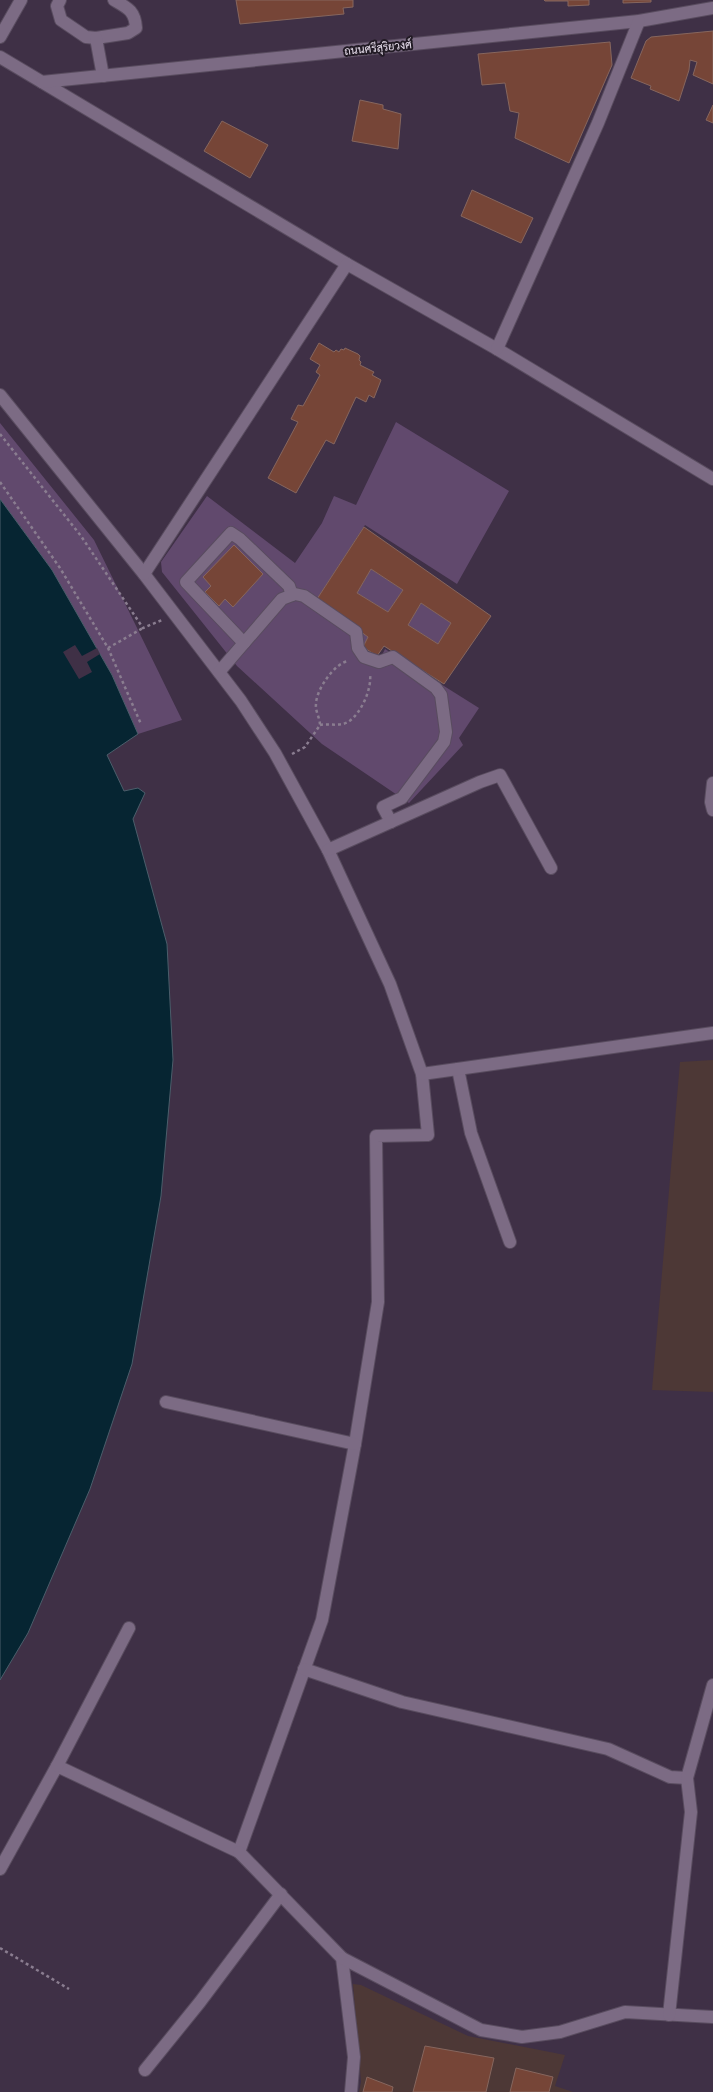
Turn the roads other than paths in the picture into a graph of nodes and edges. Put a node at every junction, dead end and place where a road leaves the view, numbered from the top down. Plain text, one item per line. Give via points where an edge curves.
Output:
1 (21, 0) edge
2 (60, 0) edge
3 (114, 0) edge
4 (713, 8) edge
5 (639, 21) junction
6 (0, 37) edge
7 (96, 38) junction
8 (0, 57) edge
9 (103, 76) junction
10 (42, 82) junction
11 (347, 264) junction
12 (497, 349) junction
13 (0, 395) edge
14 (713, 479) edge
15 (144, 574) junction
16 (292, 595) junction
17 (244, 642) junction
18 (219, 672) junction
19 (713, 783) edge
20 (713, 810) edge
21 (391, 822) junction
22 (328, 850) junction
23 (551, 868) dead end
24 (713, 1033) edge
25 (458, 1069) junction
26 (422, 1074) junction
27 (510, 1242) dead end
28 (166, 1402) dead end
29 (355, 1444) junction
30 (130, 1628) dead end
31 (304, 1670) junction
32 (713, 1685) edge
33 (57, 1766) junction
34 (687, 1778) junction
35 (239, 1852) junction
36 (0, 1870) edge
37 (280, 1894) junction
38 (342, 1958) junction
39 (669, 2015) junction
40 (713, 2016) edge
41 (145, 2070) dead end
42 (352, 2092) edge

1 - 6 street
2 - 7 street via 57,6 61,20 86,37
3 - 7 street via 128,8 135,17 136,28 128,33
4 - 5 street, ถนนศรีสุริยวงศ์
5 - 9 street, ถนนศรีสุริยวงศ์
5 - 12 street via 598,123
7 - 9 street
8 - 10 street
9 - 10 street, ถนนศรีสุริยวงศ์
10 - 11 street
11 - 12 street
11 - 15 street
12 - 14 street
13 - 15 street
15 - 18 street via 172,614
16 - 17 street via 282,599
16 - 17 street via 289,586 231,533 186,582
16 - 21 street via 304,596 356,632 358,648 364,657 379,662 393,657 436,688 441,695 446,732 444,742 402,798 383,806
17 - 18 street
18 - 22 street via 241,701 279,761
19 - 20 street
21 - 22 street
21 - 23 street via 500,775
22 - 26 street via 390,984
24 - 25 street
25 - 26 street
25 - 27 street via 471,1133
26 - 29 street via 428,1135 376,1136 378,1302
28 - 29 street
29 - 31 street via 322,1620
30 - 33 street
31 - 34 street via 402,1702 608,1750 670,1777
31 - 35 street
32 - 34 street
33 - 35 street
33 - 36 street
34 - 39 street via 691,1812
35 - 37 street
37 - 38 street
37 - 41 street via 200,2002
38 - 39 street via 481,2030 522,2038 560,2032 625,2012
38 - 42 street via 354,2057
39 - 40 street

